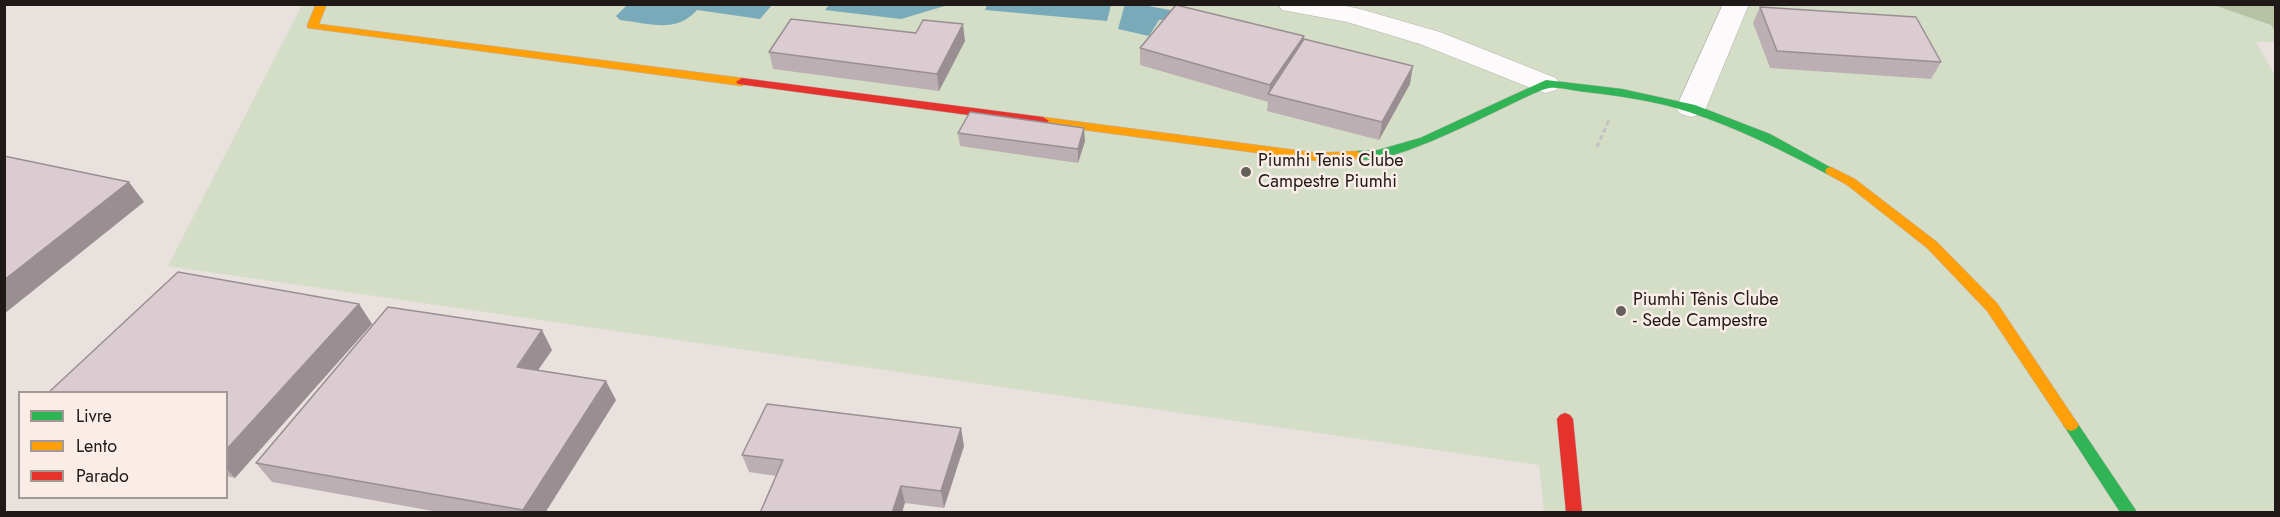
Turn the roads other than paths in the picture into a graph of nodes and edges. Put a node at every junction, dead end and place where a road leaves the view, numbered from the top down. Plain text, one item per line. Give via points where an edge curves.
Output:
1 (322, 4) edge
2 (1291, 4) edge
3 (1411, 4) edge
4 (1736, 4) edge
5 (1430, 38) junction
6 (1545, 84) junction
7 (1691, 108) junction
8 (1565, 419) dead end
9 (1574, 513) edge
10 (2128, 513) edge

1 - 6 street via 312,26 1318,157 1378,154 1424,141
2 - 5 street via 1351,15
3 - 5 street
4 - 7 street
5 - 6 street
6 - 7 street via 1622,93
7 - 10 street via 1766,137 1851,182 1932,245 1992,307
8 - 9 street

